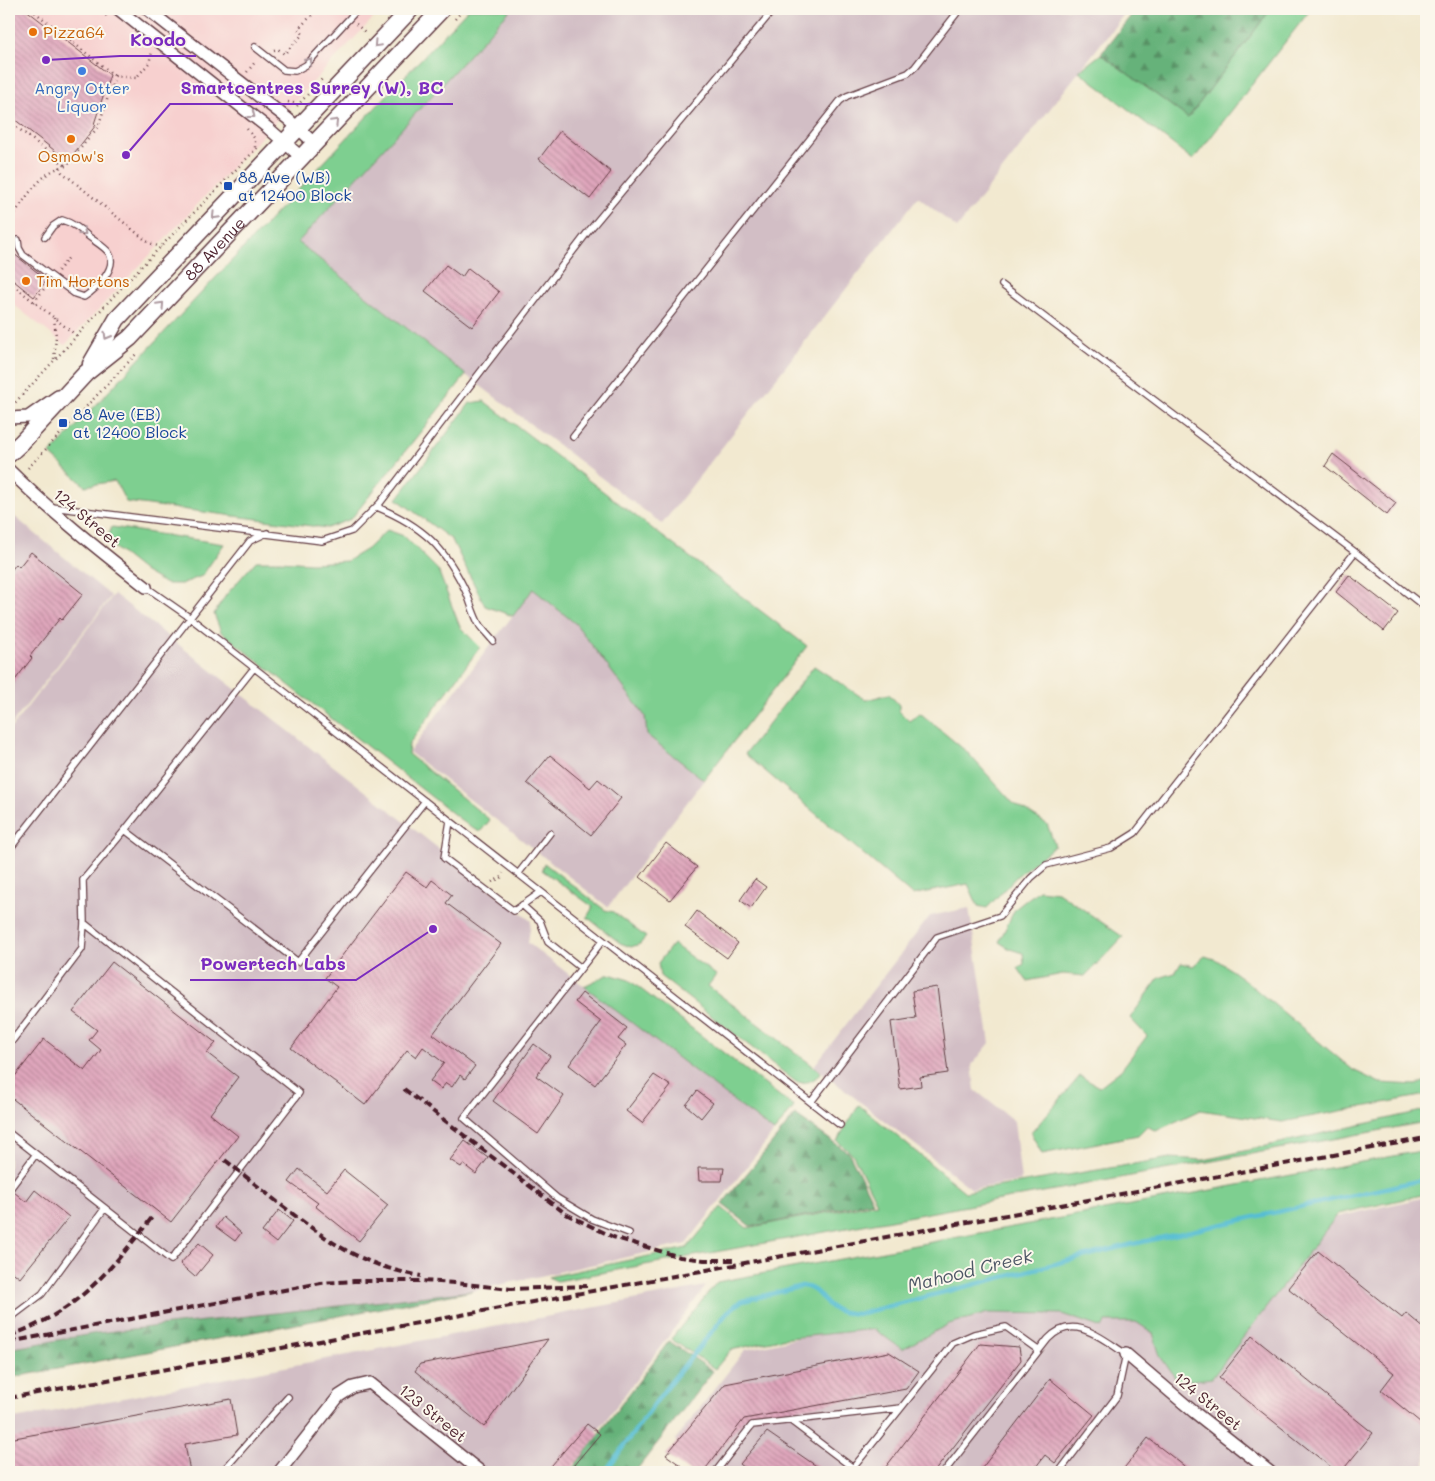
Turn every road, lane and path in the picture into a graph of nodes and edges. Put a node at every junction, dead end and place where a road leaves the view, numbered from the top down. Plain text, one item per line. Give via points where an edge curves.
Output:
1 (31, 9) edge
2 (118, 9) edge
3 (147, 9) edge
4 (318, 9) edge
5 (358, 9) edge
6 (411, 9) edge
7 (442, 9) edge
8 (774, 9) edge
9 (960, 9) edge
10 (160, 41) junction
11 (255, 47) dead end
12 (265, 55) junction
13 (247, 72) dead end
14 (115, 76) junction
15 (9, 121) edge
16 (298, 128) junction
17 (285, 142) junction
18 (314, 143) junction
19 (262, 145) dead end
20 (301, 157) junction
21 (66, 166) junction
22 (60, 167) junction
23 (9, 221) edge
24 (45, 237) dead end
25 (18, 240) dead end
26 (161, 247) junction
27 (50, 281) dead end
28 (9, 282) edge
29 (1002, 284) dead end
30 (34, 302) junction
31 (54, 318) junction
32 (77, 336) junction
33 (54, 361) junction
34 (86, 373) junction
35 (72, 387) junction
36 (9, 408) edge
37 (9, 418) edge
38 (63, 422) dead end
39 (68, 426) dead end
40 (573, 437) dead end
41 (9, 454) edge
42 (9, 470) edge
43 (48, 507) junction
44 (377, 507) junction
45 (267, 533) junction
46 (1355, 552) junction
47 (146, 587) joint
48 (1426, 608) edge
49 (189, 617) junction
50 (493, 641) dead end
51 (254, 668) junction
52 (425, 801) junction
53 (450, 821) junction
54 (125, 830) junction
55 (550, 833) dead end
56 (9, 850) edge
57 (506, 864) junction
58 (518, 874) junction
59 (482, 887) junction
60 (541, 892) junction
61 (522, 905) junction
62 (84, 923) junction
63 (603, 940) junction
64 (581, 968) junction
65 (9, 1045) edge
66 (810, 1102) junction
67 (840, 1125) dead end
68 (9, 1133) edge
69 (36, 1154) junction
70 (9, 1190) edge
71 (105, 1208) junction
72 (629, 1234) dead end
73 (9, 1319) edge
74 (1038, 1350) junction
75 (1126, 1354) junction
76 (288, 1397) dead end
77 (901, 1408) junction
78 (791, 1420) junction
79 (222, 1472) edge
80 (279, 1472) edge
81 (481, 1472) edge
82 (716, 1472) edge
83 (944, 1472) edge
84 (1059, 1472) edge
85 (1270, 1472) edge

1 - 14 path
2 - 10 street
3 - 16 street
4 - 12 path via 298,29 303,34 284,54 278,49
12 -> 5 lane via 288,72 300,69
6 -> 16 main road, 88 Avenue
18 -> 7 main road, 88 Avenue
8 - 44 lane via 587,233
9 - 40 lane via 908,73 847,96 840,102
10 - 14 path via 152,51 149,63 136,78
10 -> 17 street
11 - 12 lane
12 - 13 path
14 - 21 path via 98,127
15 - 21 path
16 - 17 main road, 88 Avenue
16 - 18 street
17 - 20 street
17 -> 34 main road, 88 Avenue via 117,319
18 - 20 main road, 88 Avenue
19 - 26 path
34 -> 20 main road, 88 Avenue via 130,338
21 - 22 path
22 - 23 path via 39,182
22 - 26 path via 62,172 149,243
24 -> 25 lane via 62,220 71,222 108,252 112,261 109,270 92,292 84,297 74,294 23,255
26 - 32 path
27 - 30 path
28 - 30 path
29 - 46 lane
30 - 31 path
31 - 32 path
31 - 33 path
32 - 33 path
33 - 36 path
34 - 35 main road, 88 Avenue
35 - 37 street via 28,417
35 - 41 main road, 88 Avenue
38 - 39 path
42 - 43 street, 124 Street
43 - 45 lane
43 - 47 street, 124 Street
44 - 45 lane via 352,531 322,541
44 - 50 lane via 400,516 432,540 451,562 480,626
45 - 49 lane via 250,541
46 - 48 lane
46 - 66 lane via 1135,833 1111,848 1046,864 1000,916 937,938
47 - 49 lane
49 - 51 lane
49 - 56 lane
51 - 52 lane
51 - 54 lane
52 - 53 lane
52 - 54 lane via 298,962
53 - 57 lane
53 - 59 lane via 444,858
54 - 62 lane via 83,880
55 - 58 lane
57 - 58 lane
57 - 59 path via 502,877
58 - 60 lane
59 - 61 lane via 514,911
60 - 61 lane
60 - 63 lane
61 - 64 lane via 540,920 548,942
62 - 65 lane via 82,948
62 - 71 lane via 299,1093 171,1260
63 - 64 lane
63 - 66 lane
64 - 72 lane via 464,1118 557,1198 592,1219
66 - 67 lane
68 - 69 lane
69 - 70 lane
69 - 71 lane
71 - 73 lane via 42,1294
74 - 75 lane via 1053,1333 1071,1327 1088,1331
74 - 77 lane via 1006,1328 974,1334 953,1343
74 - 83 lane
75 - 84 lane via 1117,1396
75 - 85 street, 124 Street
76 - 79 lane
77 - 78 lane
77 - 78 lane via 853,1468
78 - 82 lane via 752,1425
80 - 81 street, 123 Street via 339,1396 353,1387 370,1384

